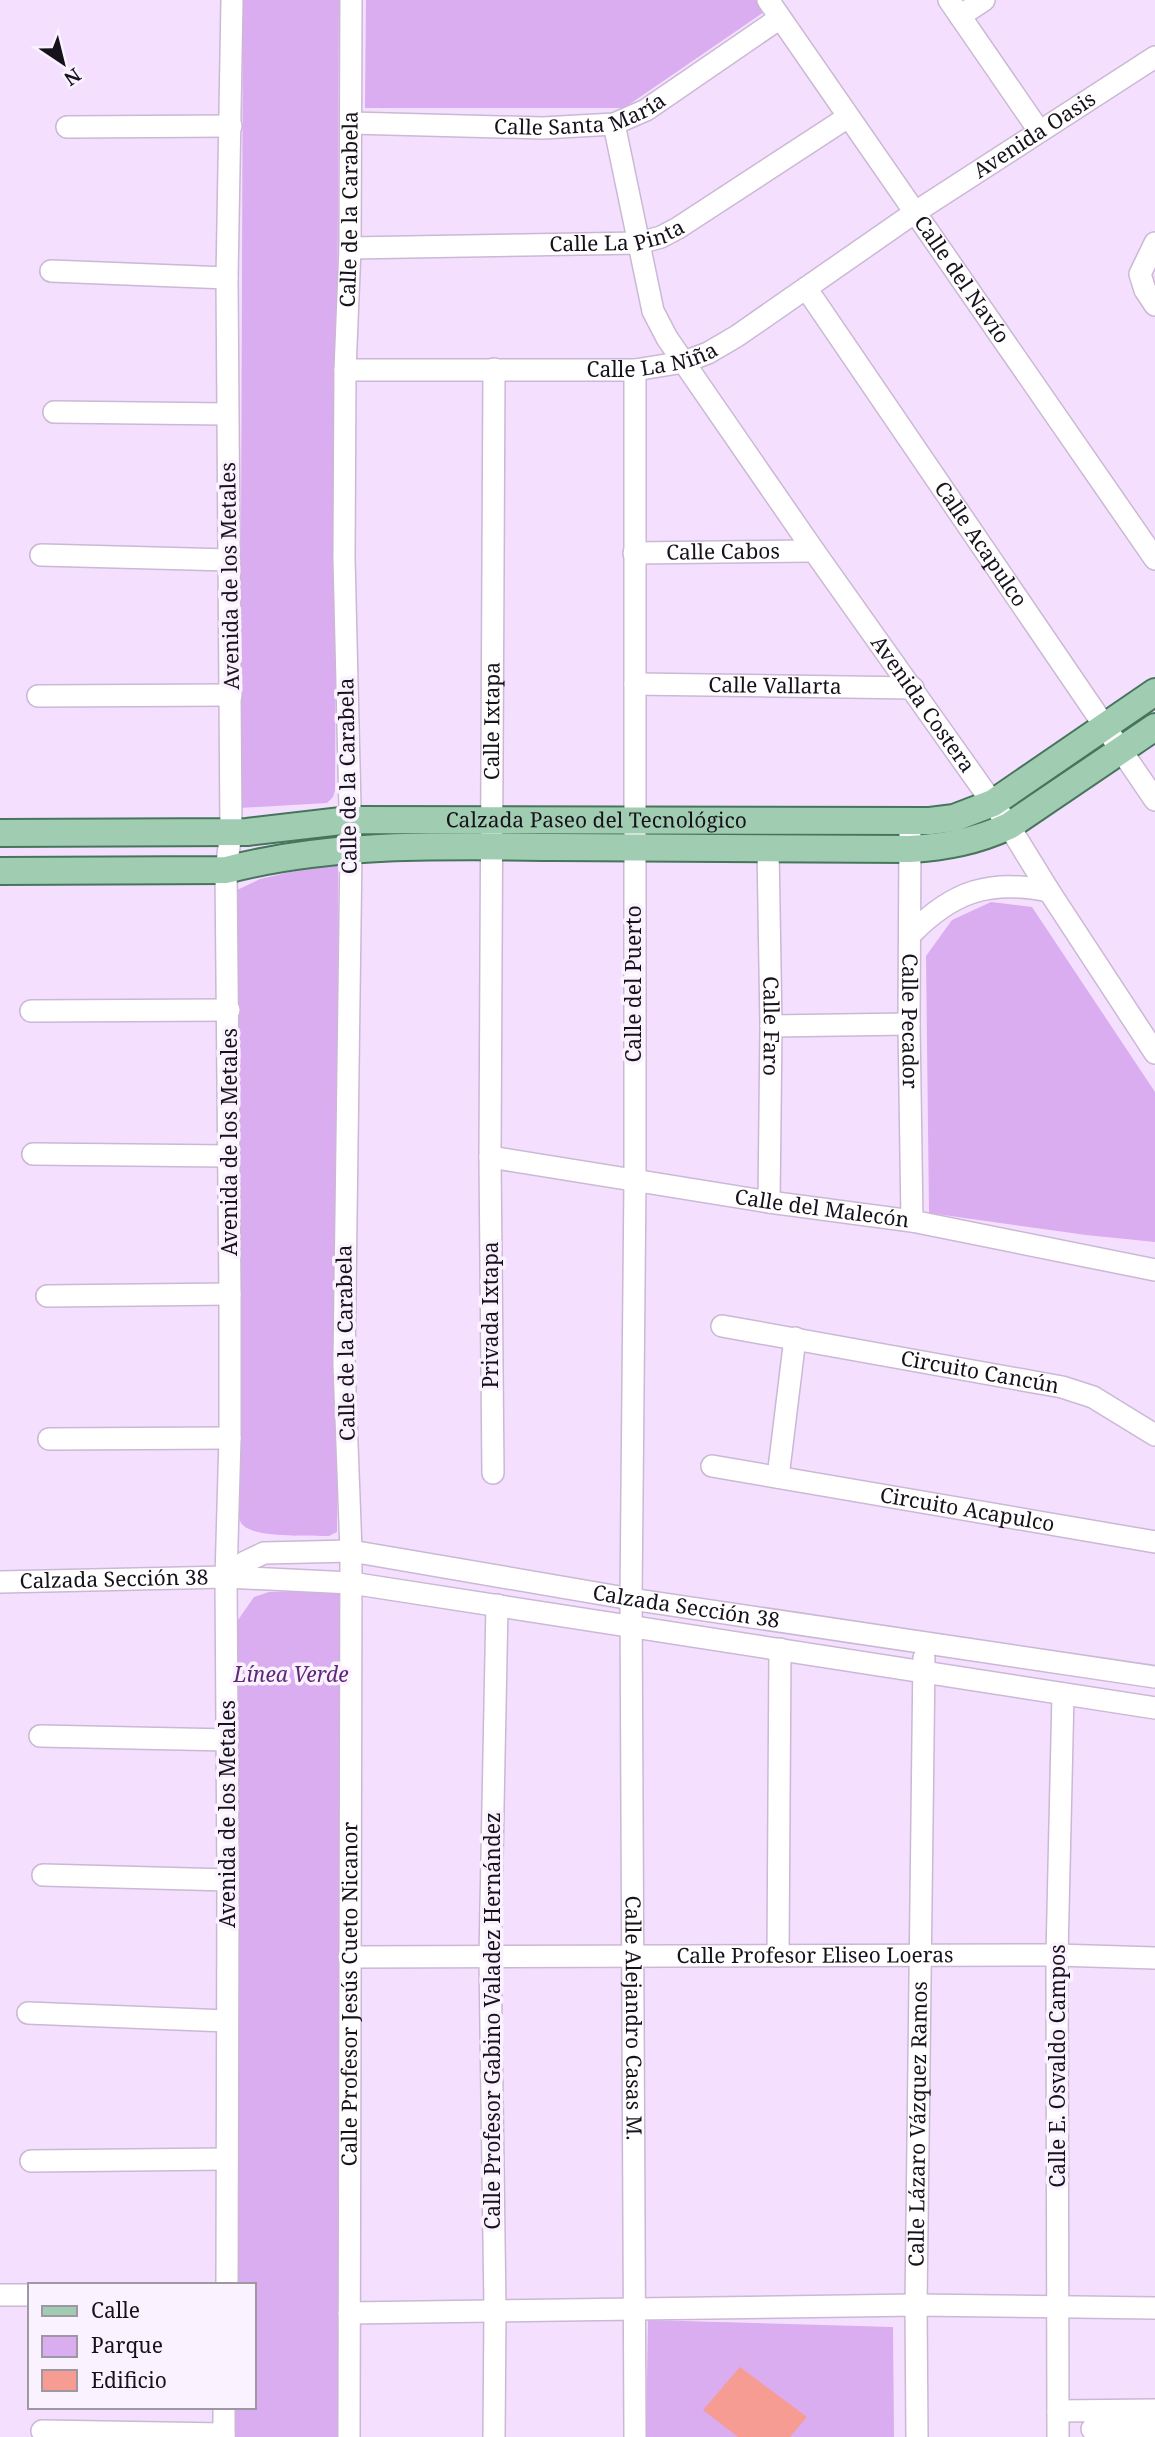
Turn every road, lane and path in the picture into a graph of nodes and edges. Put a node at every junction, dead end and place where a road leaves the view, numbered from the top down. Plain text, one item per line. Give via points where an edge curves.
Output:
1 (232, 0) edge
2 (351, 0) edge
3 (768, 0) edge
4 (984, 0) edge
5 (954, 8) edge
6 (780, 18) junction
7 (1155, 57) edge
8 (848, 117) junction
9 (1032, 122) dead end
10 (351, 123) junction
11 (614, 124) junction
12 (231, 126) junction
13 (67, 127) dead end
14 (915, 213) junction
15 (639, 243) junction
16 (1155, 243) edge
17 (350, 248) junction
18 (51, 271) dead end
19 (227, 278) junction
20 (806, 288) junction
21 (1155, 305) edge
22 (684, 362) junction
23 (494, 369) junction
24 (345, 370) junction
25 (635, 370) junction
26 (54, 412) dead end
27 (227, 414) junction
28 (814, 551) junction
29 (634, 553) junction
30 (41, 555) dead end
31 (1155, 559) edge
32 (229, 560) junction
33 (635, 684) junction
34 (913, 688) junction
35 (1155, 692) edge
36 (232, 695) junction
37 (38, 696) dead end
38 (1105, 727) junction
39 (1155, 727) edge
40 (1121, 750) junction
41 (1155, 800) edge
42 (993, 803) junction
43 (350, 820) junction
44 (911, 821) junction
45 (1009, 827) junction
46 (231, 832) junction
47 (0, 833) edge
48 (493, 834) junction
49 (634, 835) junction
50 (351, 849) junction
51 (768, 849) junction
52 (910, 849) junction
53 (226, 870) junction
54 (0, 871) edge
55 (1049, 891) junction
56 (911, 934) junction
57 (229, 1010) junction
58 (31, 1011) dead end
59 (909, 1024) junction
60 (771, 1026) junction
61 (1155, 1053) edge
62 (33, 1154) dead end
63 (229, 1156) junction
64 (490, 1157) junction
65 (635, 1179) junction
66 (769, 1202) junction
67 (912, 1221) junction
68 (1154, 1269) edge
69 (230, 1294) junction
70 (47, 1296) dead end
71 (722, 1326) dead end
72 (794, 1338) junction
73 (1155, 1435) edge
74 (230, 1438) junction
75 (49, 1439) dead end
76 (712, 1465) dead end
77 (493, 1473) dead end
78 (778, 1477) junction
79 (1155, 1542) edge
80 (351, 1551) junction
81 (226, 1577) junction
82 (0, 1582) edge
83 (351, 1583) junction
84 (631, 1598) junction
85 (497, 1605) junction
86 (632, 1626) junction
87 (926, 1642) junction
88 (780, 1649) junction
89 (922, 1671) junction
90 (1155, 1677) edge
91 (1063, 1694) junction
92 (1155, 1708) edge
93 (40, 1736) dead end
94 (228, 1740) junction
95 (43, 1875) dead end
96 (228, 1880) junction
97 (920, 1955) junction
98 (1057, 1955) junction
99 (778, 1956) junction
100 (349, 1957) junction
101 (489, 1958) junction
102 (633, 1958) junction
103 (1155, 1958) edge
104 (27, 2013) dead end
105 (227, 2021) junction
106 (227, 2159) junction
107 (31, 2161) dead end
108 (226, 2283) edge
109 (0, 2295) edge
110 (28, 2295) edge
111 (916, 2305) junction
112 (1058, 2308) junction
113 (1155, 2308) edge
114 (495, 2309) junction
115 (635, 2310) junction
116 (349, 2313) junction
117 (224, 2409) edge
118 (1155, 2410) edge
119 (1058, 2411) junction
120 (1092, 2429) dead end
121 (1155, 2429) edge
122 (42, 2431) dead end
123 (224, 2435) edge
124 (349, 2437) edge
125 (494, 2437) edge
126 (635, 2437) edge
127 (917, 2437) edge
128 (1058, 2437) edge

1 - 12 street, Avenida de los Metales
2 - 10 street, Calle de la Carabela
3 - 6 street, Calle del Navío
4 - 5 street
5 - 9 street
6 - 8 street, Calle del Navío
6 - 11 street, Calle Santa María via 646,110
7 - 14 street, Avenida Oasis
8 - 14 street, Calle del Navío
8 - 15 street, Calle La Pinta via 678,228
10 - 11 street, Calle Santa María via 543,128
10 - 17 street, Calle de la Carabela
11 - 15 street
12 - 13 street
12 - 19 street, Avenida de los Metales
14 - 20 street, Calle La Niña
14 - 31 street, Calle del Navío
15 - 17 street, Calle La Pinta
15 - 22 street via 653,311
16 - 21 street via 1140,274
17 - 24 street, Calle de la Carabela
18 - 19 street
19 - 27 street, Avenida de los Metales
20 - 22 street, Calle La Niña via 737,336
20 - 38 street, Calle Acapulco
22 - 25 street, Calle La Niña
22 - 28 street, Avenida Costera
23 - 24 street, Calle La Niña
23 - 25 street, Calle La Niña
23 - 48 street, Calle Ixtapa
24 - 43 street, Calle de la Carabela
25 - 29 street, Calle del Puerto
26 - 27 street
27 - 32 street, Avenida de los Metales
28 - 29 street, Calle Cabos
28 - 34 street, Avenida Costera
29 - 33 street, Calle del Puerto
30 - 32 street
32 - 36 street, Avenida de los Metales
33 - 34 street, Calle Vallarta
33 - 49 street, Calle del Puerto
34 - 42 street, Avenida Costera
35 - 38 main road, Calzada Paseo del Tecnológico
36 - 37 street
36 - 46 street, Avenida de los Metales
38 - 40 street, Calle Acapulco
38 - 42 main road, Calzada Paseo del Tecnológico
39 - 40 main road, Calzada Paseo del Tecnológico
40 - 41 street, Calle Acapulco
40 - 45 main road, Calzada Paseo del Tecnológico
42 - 44 main road, Calzada Paseo del Tecnológico via 954,818
42 - 45 street, Avenida Costera
43 - 46 main road, Calzada Paseo del Tecnológico
43 - 48 main road, Calzada Paseo del Tecnológico
43 - 50 street, Calle de la Carabela
44 - 49 main road, Calzada Paseo del Tecnológico
44 - 52 street, Calle Pecador
45 - 52 main road, Calzada Paseo del Tecnológico via 965,843
45 - 55 street, Avenida Costera
46 - 47 main road, Calzada Paseo del Tecnológico
46 - 53 street, Avenida de los Metales
48 - 49 main road, Calzada Paseo del Tecnológico
48 - 50 main road, Calzada Paseo del Tecnológico
48 - 64 street, Calle Ixtapa
49 - 51 main road, Calzada Paseo del Tecnológico
49 - 65 street, Calle del Puerto
50 - 53 main road, Calzada Paseo del Tecnológico
50 - 80 street, Calle de la Carabela via 344,1364
51 - 52 main road, Calzada Paseo del Tecnológico
51 - 60 street, Calle Faro
52 - 56 street, Calle Pecador
53 - 54 main road, Calzada Paseo del Tecnológico
53 - 57 street, Avenida de los Metales
55 - 56 street via 998,886 973,891 929,915
55 - 61 street, Avenida Costera
56 - 59 street, Calle Pecador
57 - 58 street
57 - 63 street, Avenida de los Metales
59 - 60 street
59 - 67 street, Calle Pecador
60 - 66 street, Calle Faro
62 - 63 street
63 - 69 street, Avenida de los Metales
64 - 65 street, Calle del Malecón
64 - 77 street, Privada Ixtapa
65 - 66 street, Calle del Malecón
65 - 84 street, Calle del Puerto
66 - 67 street, Calle del Malecón
67 - 68 street, Calle del Malecón
69 - 70 street
69 - 74 street, Avenida de los Metales
71 - 72 street, Circuito Cancún
72 - 73 street, Circuito Cancún via 1062,1387 1093,1397
72 - 78 street
74 - 75 street
74 - 81 street, Avenida de los Metales
76 - 78 street
78 - 79 street, Circuito Acapulco
80 - 81 street, Calzada Sección 38 via 264,1553
80 - 83 street, Calle Profesor Jesús Cueto Nicanor
80 - 84 street, Calzada Sección 38
81 - 82 street, Calzada Sección 38
81 - 83 street, Calzada Sección 38
81 - 94 street, Avenida de los Metales
83 - 85 street, Calzada Sección 38
83 - 100 street, Calle Profesor Jesús Cueto Nicanor
84 - 86 street, Calle Alejandro Casas M.
84 - 87 street, Calzada Sección 38
85 - 86 street, Calzada Sección 38
85 - 101 street, Calle Profesor Gabino Valadez Hernández
86 - 88 street, Calzada Sección 38
86 - 102 street, Calle Alejandro Casas M.
87 - 89 street, Calle Lázaro Vázquez Ramos
87 - 90 street, Calzada Sección 38
88 - 89 street, Calzada Sección 38
88 - 99 street
89 - 91 street, Calzada Sección 38
89 - 97 street, Calle Lázaro Vázquez Ramos
91 - 92 street, Calzada Sección 38
91 - 98 street, Calle E. Osvaldo Campos
93 - 94 street
94 - 96 street, Avenida de los Metales
95 - 96 street
96 - 105 street, Avenida de los Metales
97 - 98 street, Calle Profesor Eliseo Loeras
97 - 99 street, Calle Profesor Eliseo Loeras
97 - 111 street, Calle Lázaro Vázquez Ramos
98 - 103 street, Calle Profesor Eliseo Loeras
98 - 112 street, Calle E. Osvaldo Campos
99 - 102 street, Calle Profesor Eliseo Loeras
100 - 101 street, Calle Profesor Eliseo Loeras
100 - 116 street, Calle Profesor Jesús Cueto Nicanor
101 - 102 street, Calle Profesor Eliseo Loeras
101 - 114 street, Calle Profesor Gabino Valadez Hernández
102 - 115 street, Calle Alejandro Casas M.
104 - 105 street
105 - 106 street, Avenida de los Metales
106 - 107 street
106 - 108 street, Avenida de los Metales
109 - 110 street
111 - 112 street
111 - 115 street
111 - 127 street, Calle Lázaro Vázquez Ramos
112 - 113 street
112 - 119 street, Calle E. Osvaldo Campos
114 - 115 street
114 - 116 street
114 - 125 street, Calle Profesor Gabino Valadez Hernández
115 - 126 street, Calle Alejandro Casas M.
116 - 124 street, Calle Profesor Jesús Cueto Nicanor
117 - 123 street
118 - 119 street
119 - 128 street, Calle E. Osvaldo Campos
120 - 121 street
122 - 123 street

